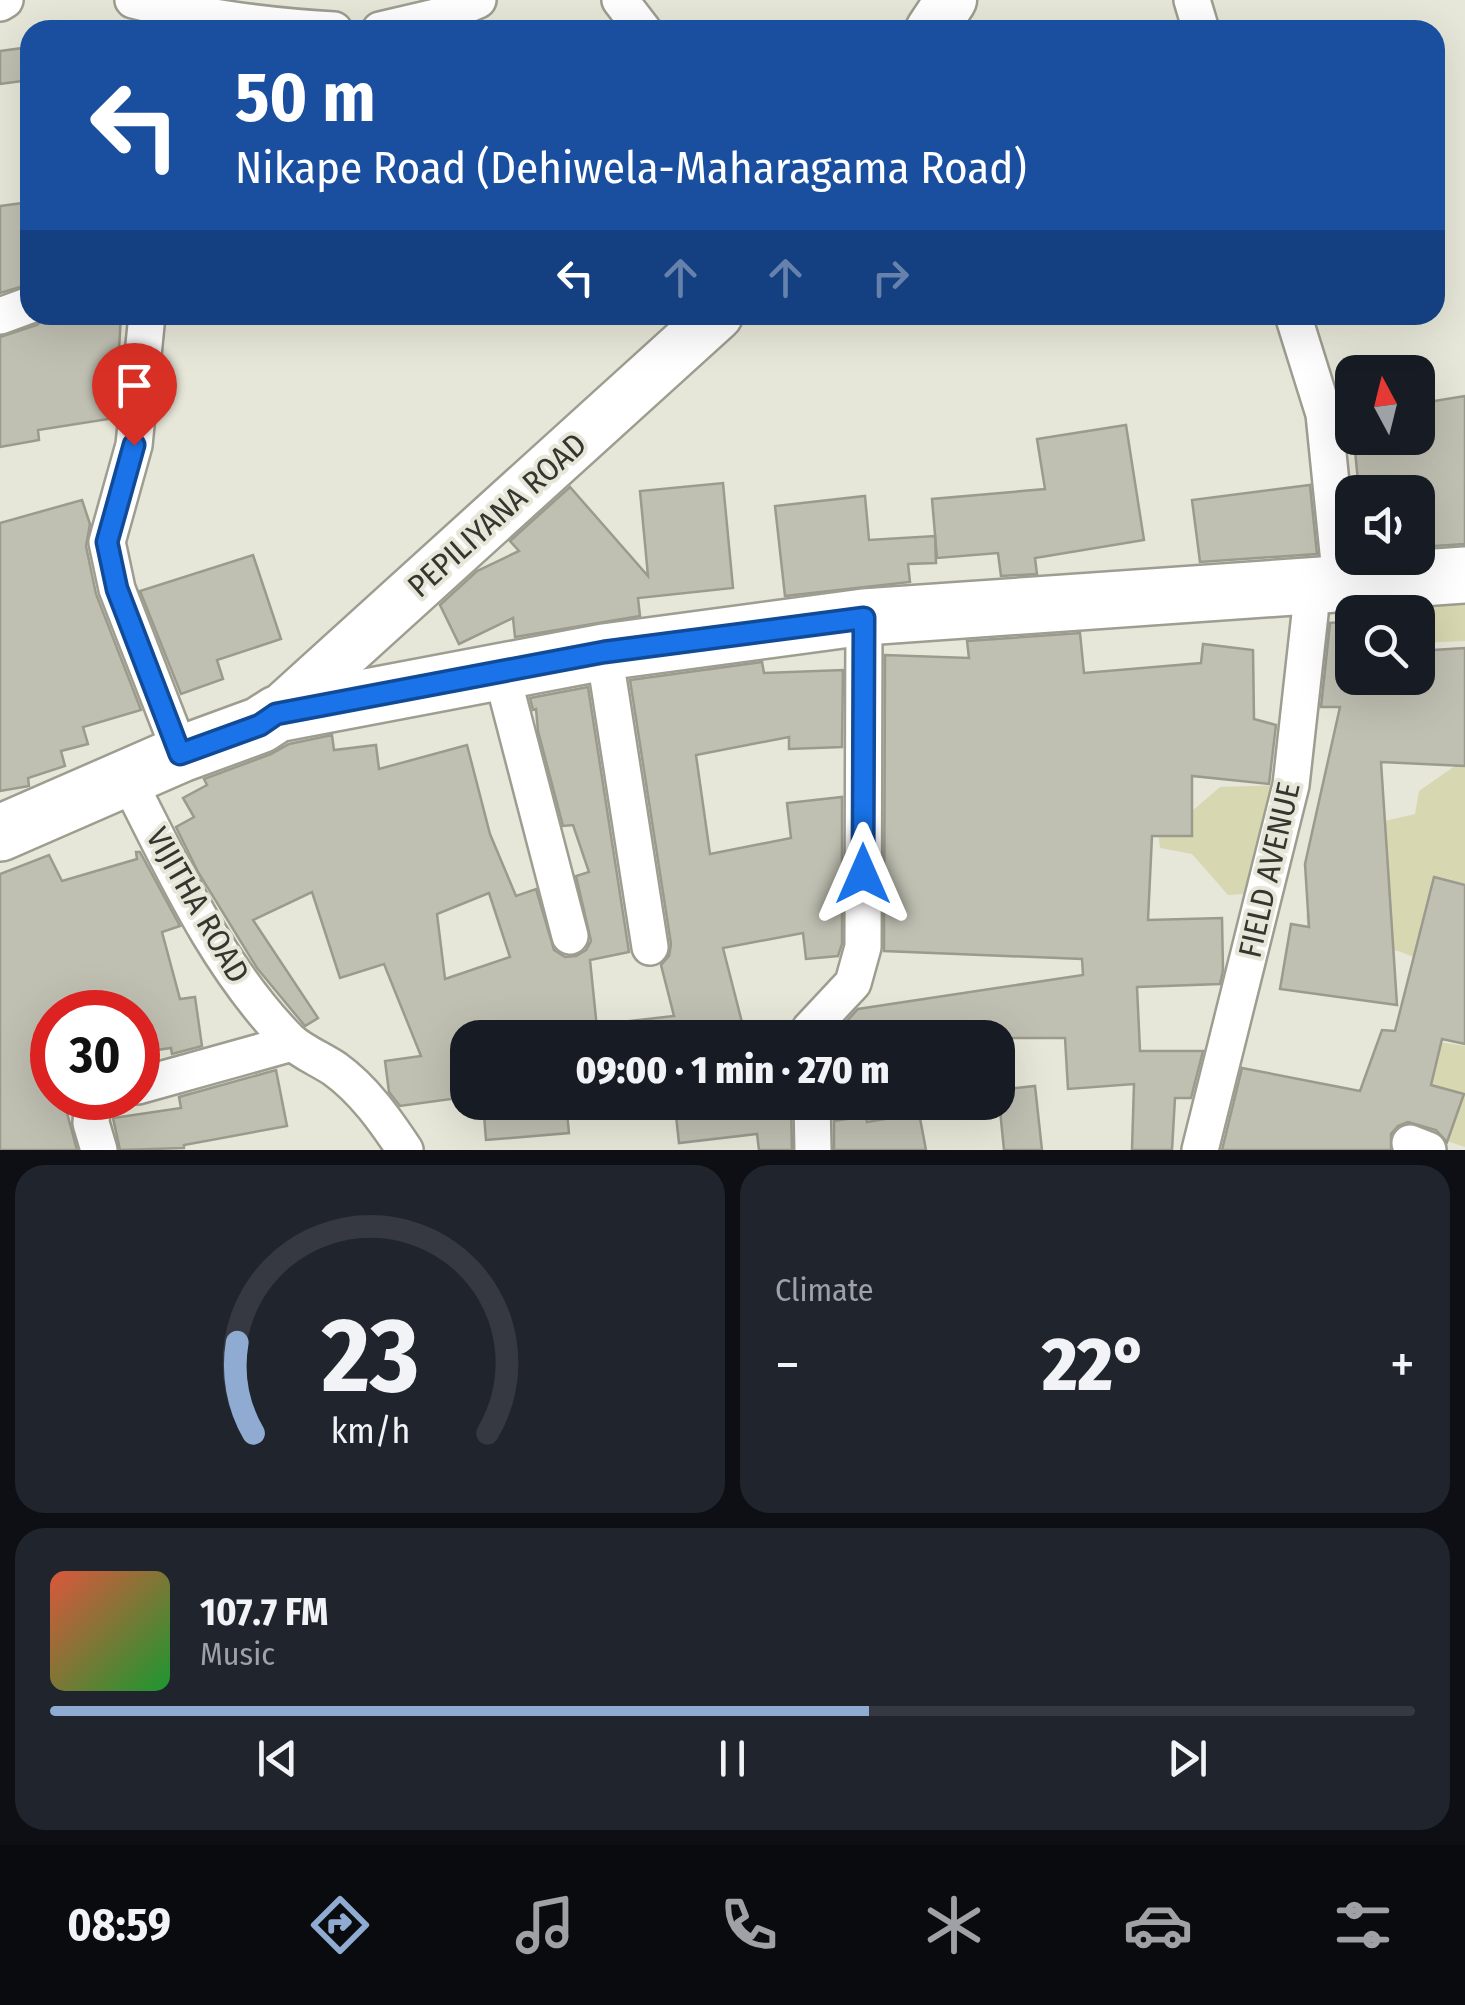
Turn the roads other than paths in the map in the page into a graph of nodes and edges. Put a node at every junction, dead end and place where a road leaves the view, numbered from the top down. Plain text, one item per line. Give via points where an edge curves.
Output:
1 (133, 0) edge
2 (478, 0) edge
3 (620, 0) edge
4 (168, 20) edge
5 (423, 20) edge
6 (635, 20) edge
7 (146, 325) edge
8 (706, 325) edge
9 (1295, 325) edge
10 (1465, 575) edge
11 (1326, 584) junction
12 (864, 618) junction
13 (604, 652) junction
14 (501, 671) junction
15 (276, 714) junction
16 (180, 754) junction
17 (127, 778) junction
18 (0, 833) edge
19 (570, 936) dead end
20 (650, 947) dead end
21 (818, 1020) edge
22 (292, 1043) junction
23 (160, 1080) edge
24 (91, 1120) edge
25 (812, 1120) edge
26 (99, 1150) edge
27 (405, 1150) edge
28 (813, 1150) edge
29 (1200, 1150) edge

1 - 4 street
2 - 5 street
3 - 6 street
7 - 16 street via 134,445 107,542 117,589
8 - 15 main road, PEPILIYANA ROAD
9 - 11 street, FIELD AVENUE via 1324,414
10 - 11 main road
11 - 12 main road
11 - 29 street, FIELD AVENUE via 1310,614 1291,785
12 - 13 main road
12 - 21 street via 863,946 853,983
13 - 14 main road
13 - 20 street
14 - 15 main road
14 - 19 street
15 - 16 main road
16 - 17 main road
17 - 18 main road
17 - 22 street, VIJITHA ROAD via 198,918 239,982
22 - 23 street
22 - 27 street, VIJITHA ROAD via 337,1070 378,1109
24 - 26 street
25 - 28 street

